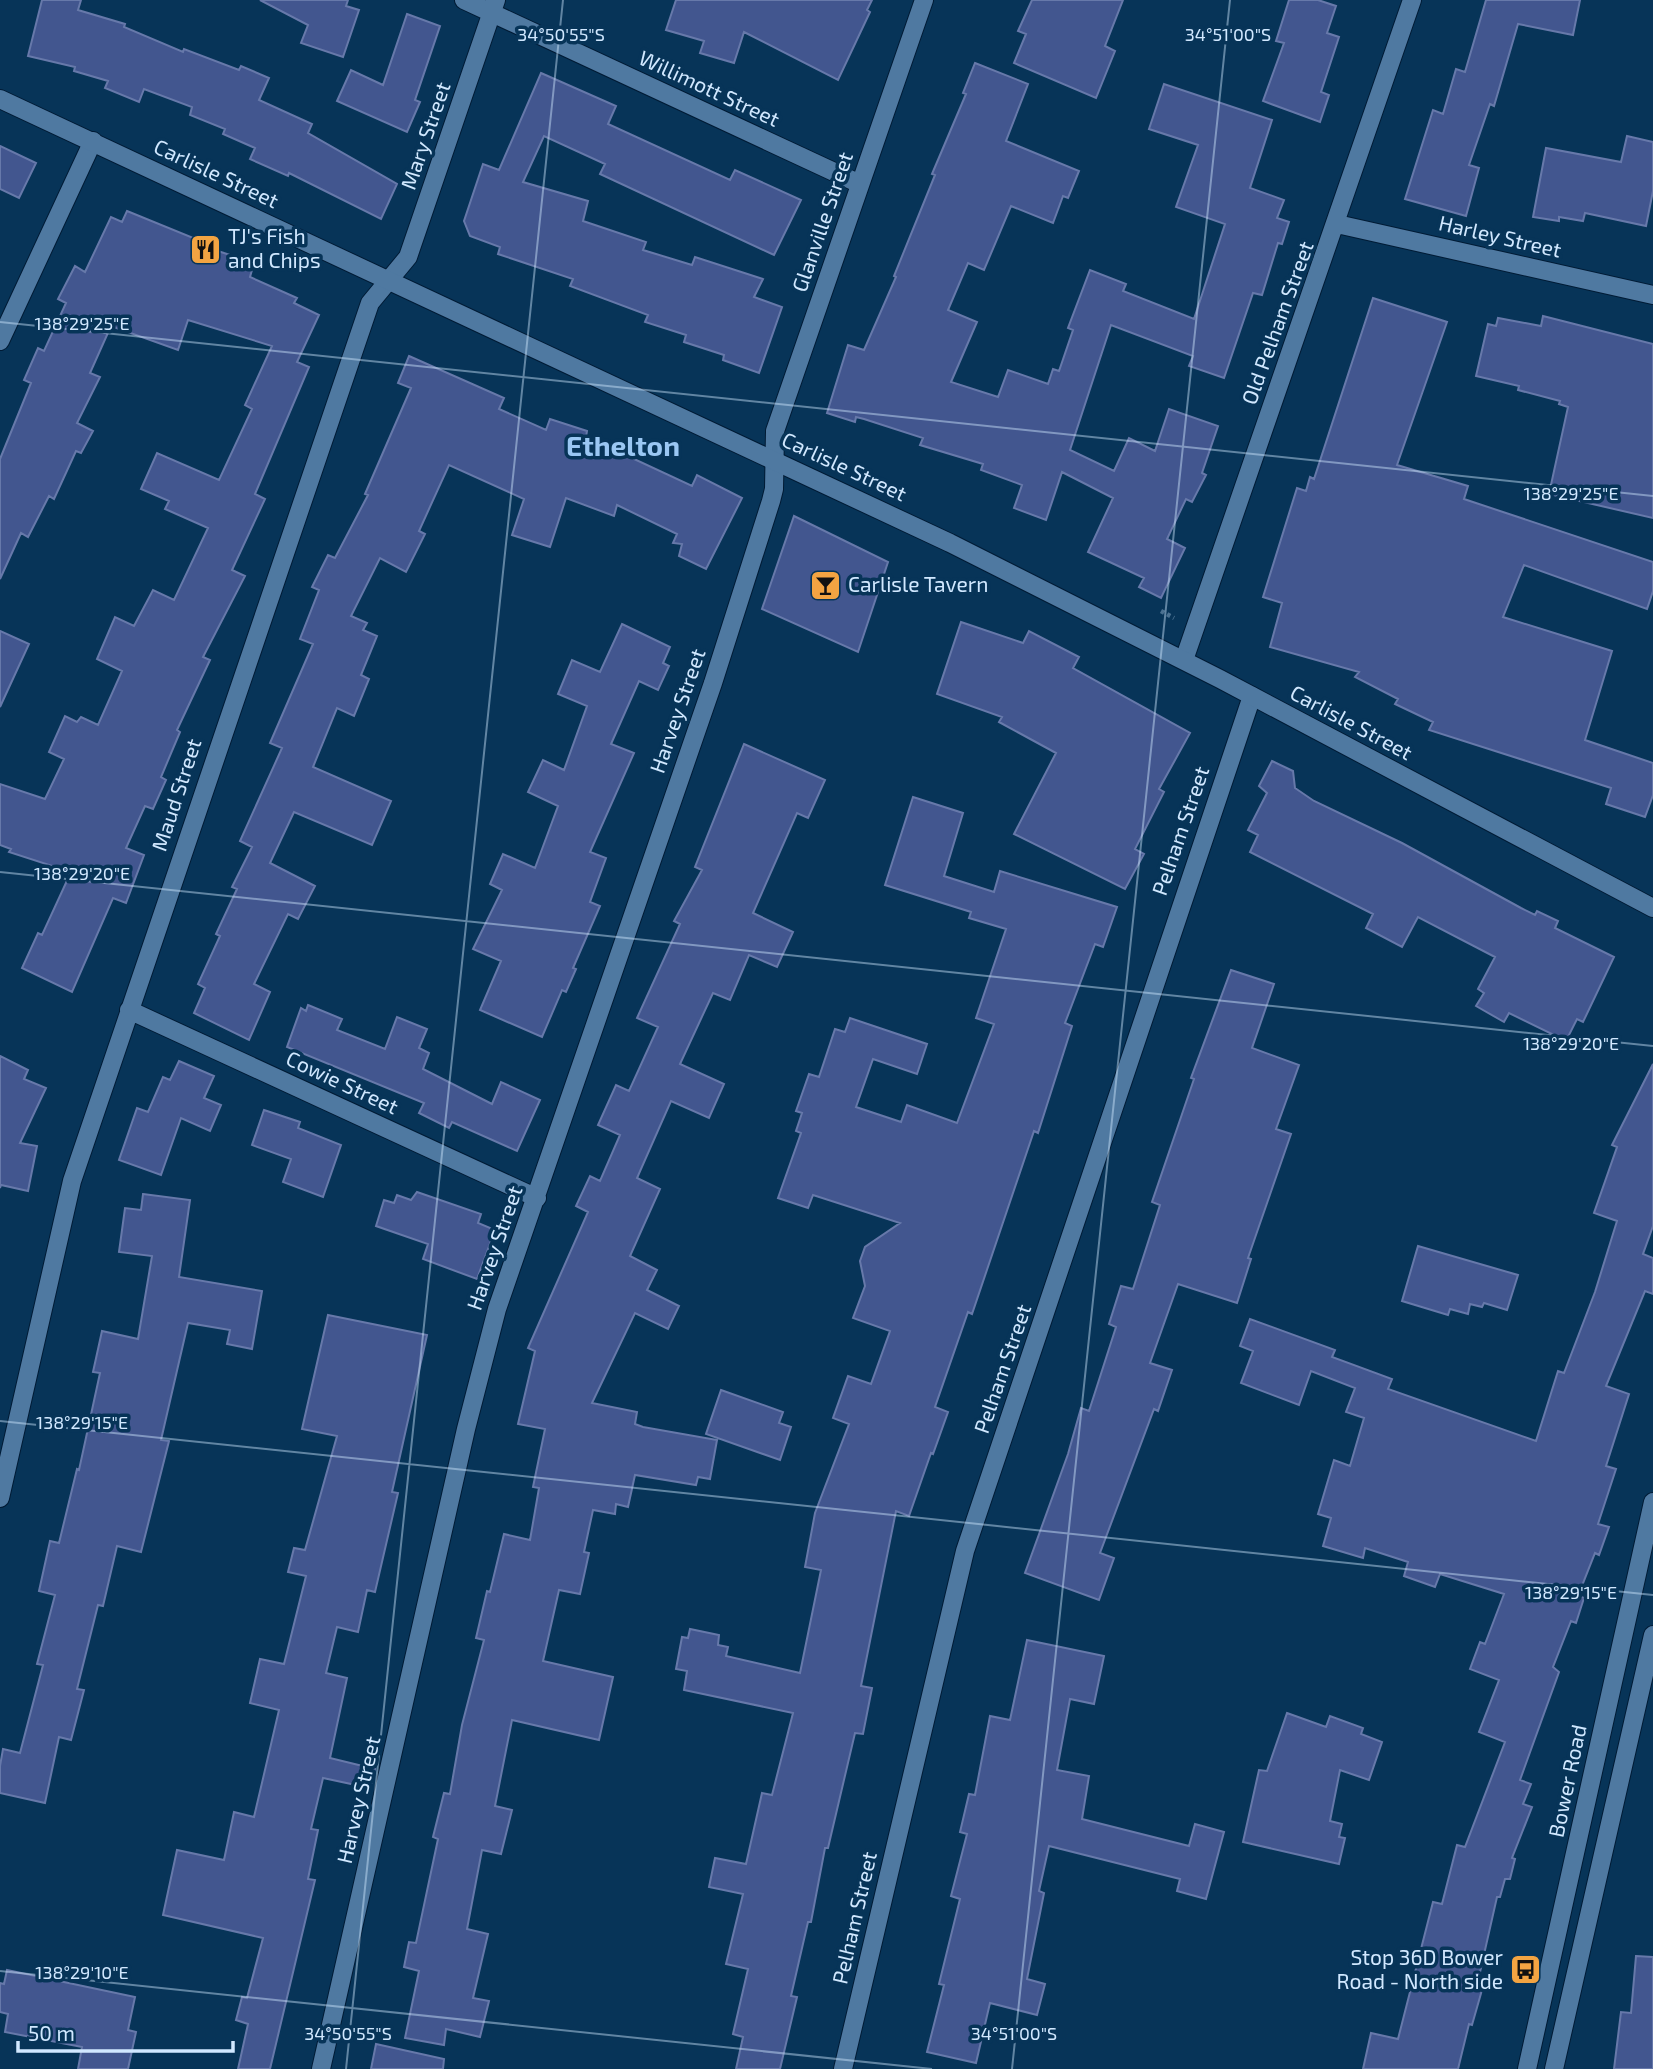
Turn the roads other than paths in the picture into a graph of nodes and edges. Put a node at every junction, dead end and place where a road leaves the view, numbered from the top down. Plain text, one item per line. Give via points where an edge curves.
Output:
1 (464, 0) edge
2 (924, 0) edge
3 (1412, 0) edge
4 (494, 7) edge
5 (0, 99) edge
6 (93, 141) junction
7 (860, 184) junction
8 (1337, 224) junction
9 (388, 281) junction
10 (1653, 295) edge
11 (0, 341) edge
12 (775, 459) junction
13 (1184, 660) junction
14 (1252, 696) junction
15 (1653, 908) edge
16 (129, 1010) junction
17 (537, 1198) junction
18 (0, 1498) edge
19 (1653, 1502) edge
20 (1653, 1635) edge
21 (321, 2069) edge
22 (843, 2069) edge
23 (1527, 2069) edge
24 (1554, 2069) edge

1 - 4 street, Willimott Street
2 - 7 street, Glanville Street
3 - 8 street, Old Pelham Street
4 - 7 street, Willimott Street
4 - 9 street, Mary Street via 408,257
5 - 6 street, Carlisle Street
6 - 9 street, Carlisle Street
6 - 11 street
7 - 12 street, Glanville Street via 775,431
8 - 10 street, Harley Street
8 - 13 street, Old Pelham Street
9 - 12 street, Carlisle Street
9 - 16 street, Maud Street via 369,303
12 - 13 street, Carlisle Street
12 - 17 street, Harvey Street via 774,489 717,670
13 - 14 street, Carlisle Street
14 - 15 street, Carlisle Street
14 - 22 street, Pelham Street via 965,1551
16 - 17 street, Cowie Street
16 - 18 street, Maud Street via 72,1181
17 - 21 street, Harvey Street via 497,1309 466,1429
19 - 23 street, Bower Road
20 - 24 street

